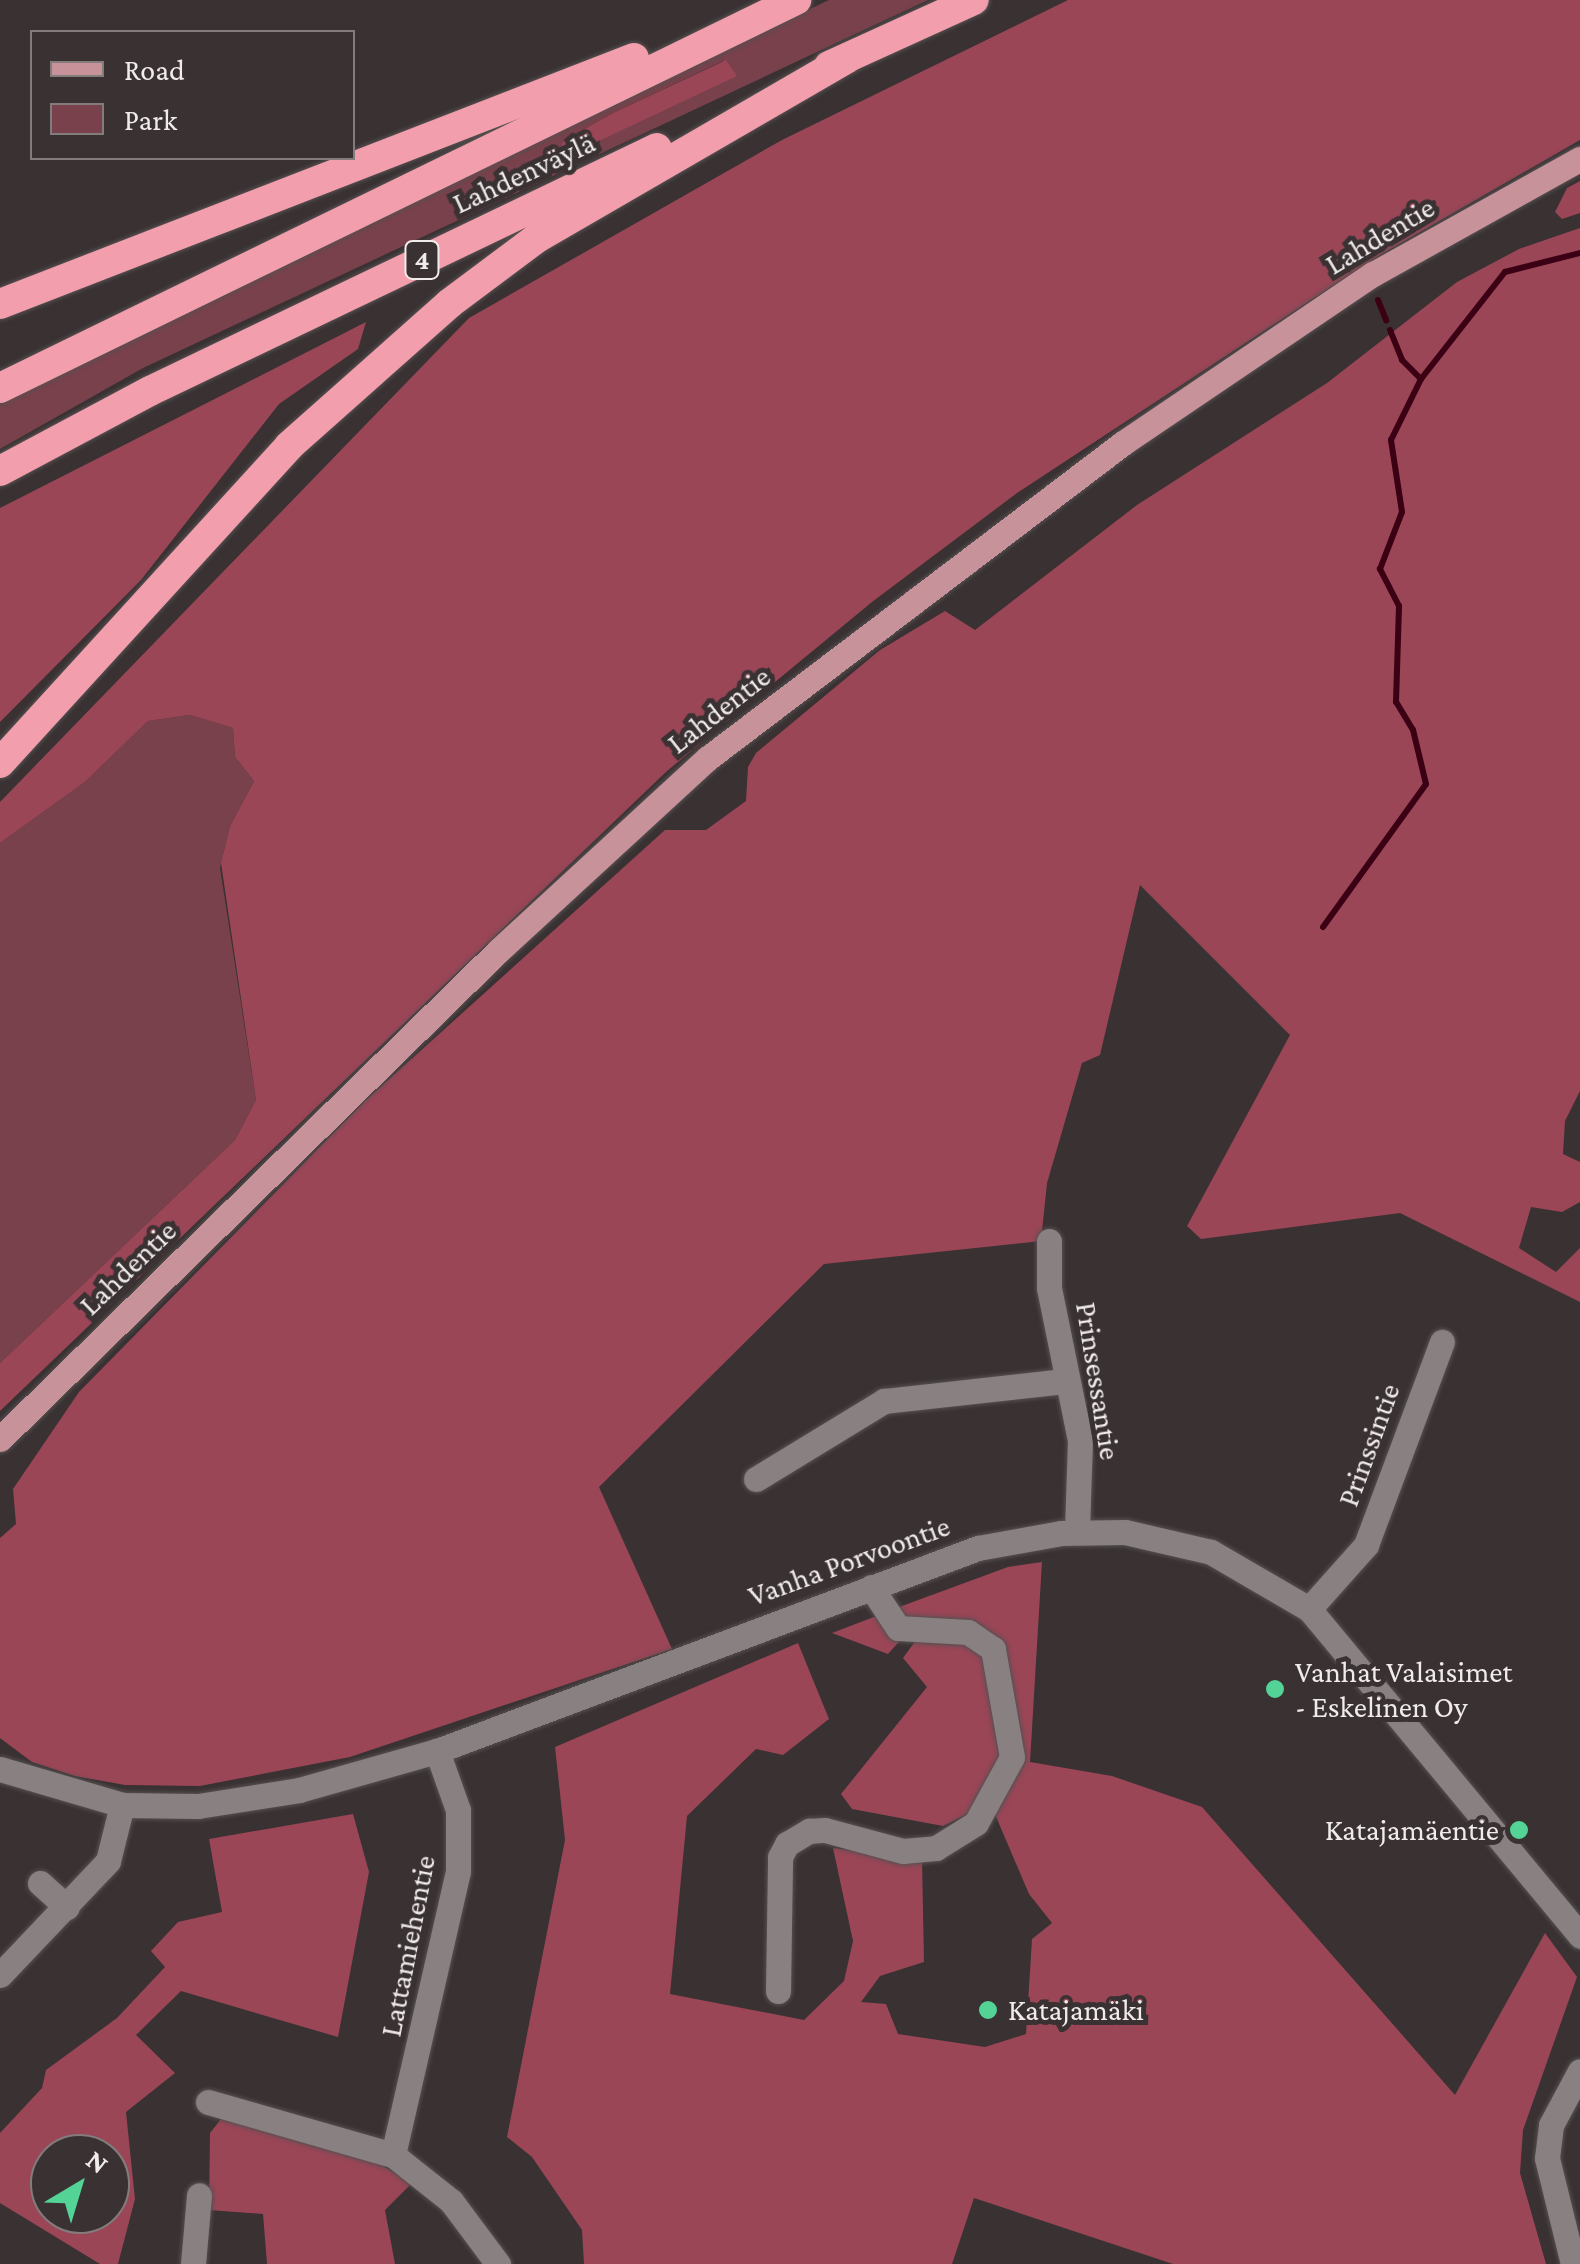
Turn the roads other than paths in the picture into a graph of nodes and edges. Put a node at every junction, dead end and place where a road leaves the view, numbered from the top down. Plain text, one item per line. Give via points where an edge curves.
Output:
1 (794, 0) edge
2 (974, 0) edge
3 (847, 58) junction
4 (1580, 159) edge
5 (0, 304) edge
6 (0, 388) edge
7 (0, 471) edge
8 (0, 763) edge
9 (1048, 1241) dead end
10 (1442, 1342) dead end
11 (1066, 1381) junction
12 (0, 1439) edge
13 (756, 1479) dead end
14 (1077, 1532) junction
15 (870, 1587) junction
16 (1309, 1610) junction
17 (437, 1751) junction
18 (0, 1770) edge
19 (122, 1805) junction
20 (40, 1883) dead end
21 (67, 1907) junction
22 (1580, 1936) edge
23 (0, 1974) edge
24 (778, 1992) dead end
25 (1580, 2070) edge
26 (208, 2102) dead end
27 (393, 2155) junction
28 (200, 2195) dead end
29 (193, 2264) edge
30 (498, 2264) edge
31 (1573, 2264) edge

1 - 5 highway
1 - 6 highway, Lahdenväylä / 4
2 - 3 highway, Lahdenväylä / 4
3 - 7 highway, Lahdenväylä / 4 via 150,391
3 - 8 highway via 537,238 450,304 289,446
4 - 12 main road, Lahdentie via 1374,274 1123,443 708,758 510,940
9 - 11 street, Prinsessantie
10 - 16 street, Prinssintie via 1366,1545
11 - 13 street via 884,1400
11 - 14 street, Prinsessantie via 1080,1440
14 - 15 street, Vanha Porvoontie via 978,1548
14 - 16 street, Vanha Porvoontie via 1125,1532 1211,1552 1248,1568
15 - 17 street, Vanha Porvoontie
15 - 24 street via 898,1628 968,1632 993,1649 1012,1757 976,1823 936,1848 903,1851 824,1830 788,1844 780,1856
16 - 22 street, Vanha Porvoontie
17 - 19 street, Vanha Porvoontie via 300,1790 198,1806
17 - 27 street, Lattamiehentie via 458,1810 458,1871
18 - 19 street, Vanha Porvoontie
19 - 21 street via 111,1856
20 - 21 street
21 - 23 street
25 - 31 street via 1551,2124 1547,2158
26 - 27 street
27 - 30 street via 451,2201
28 - 29 street

